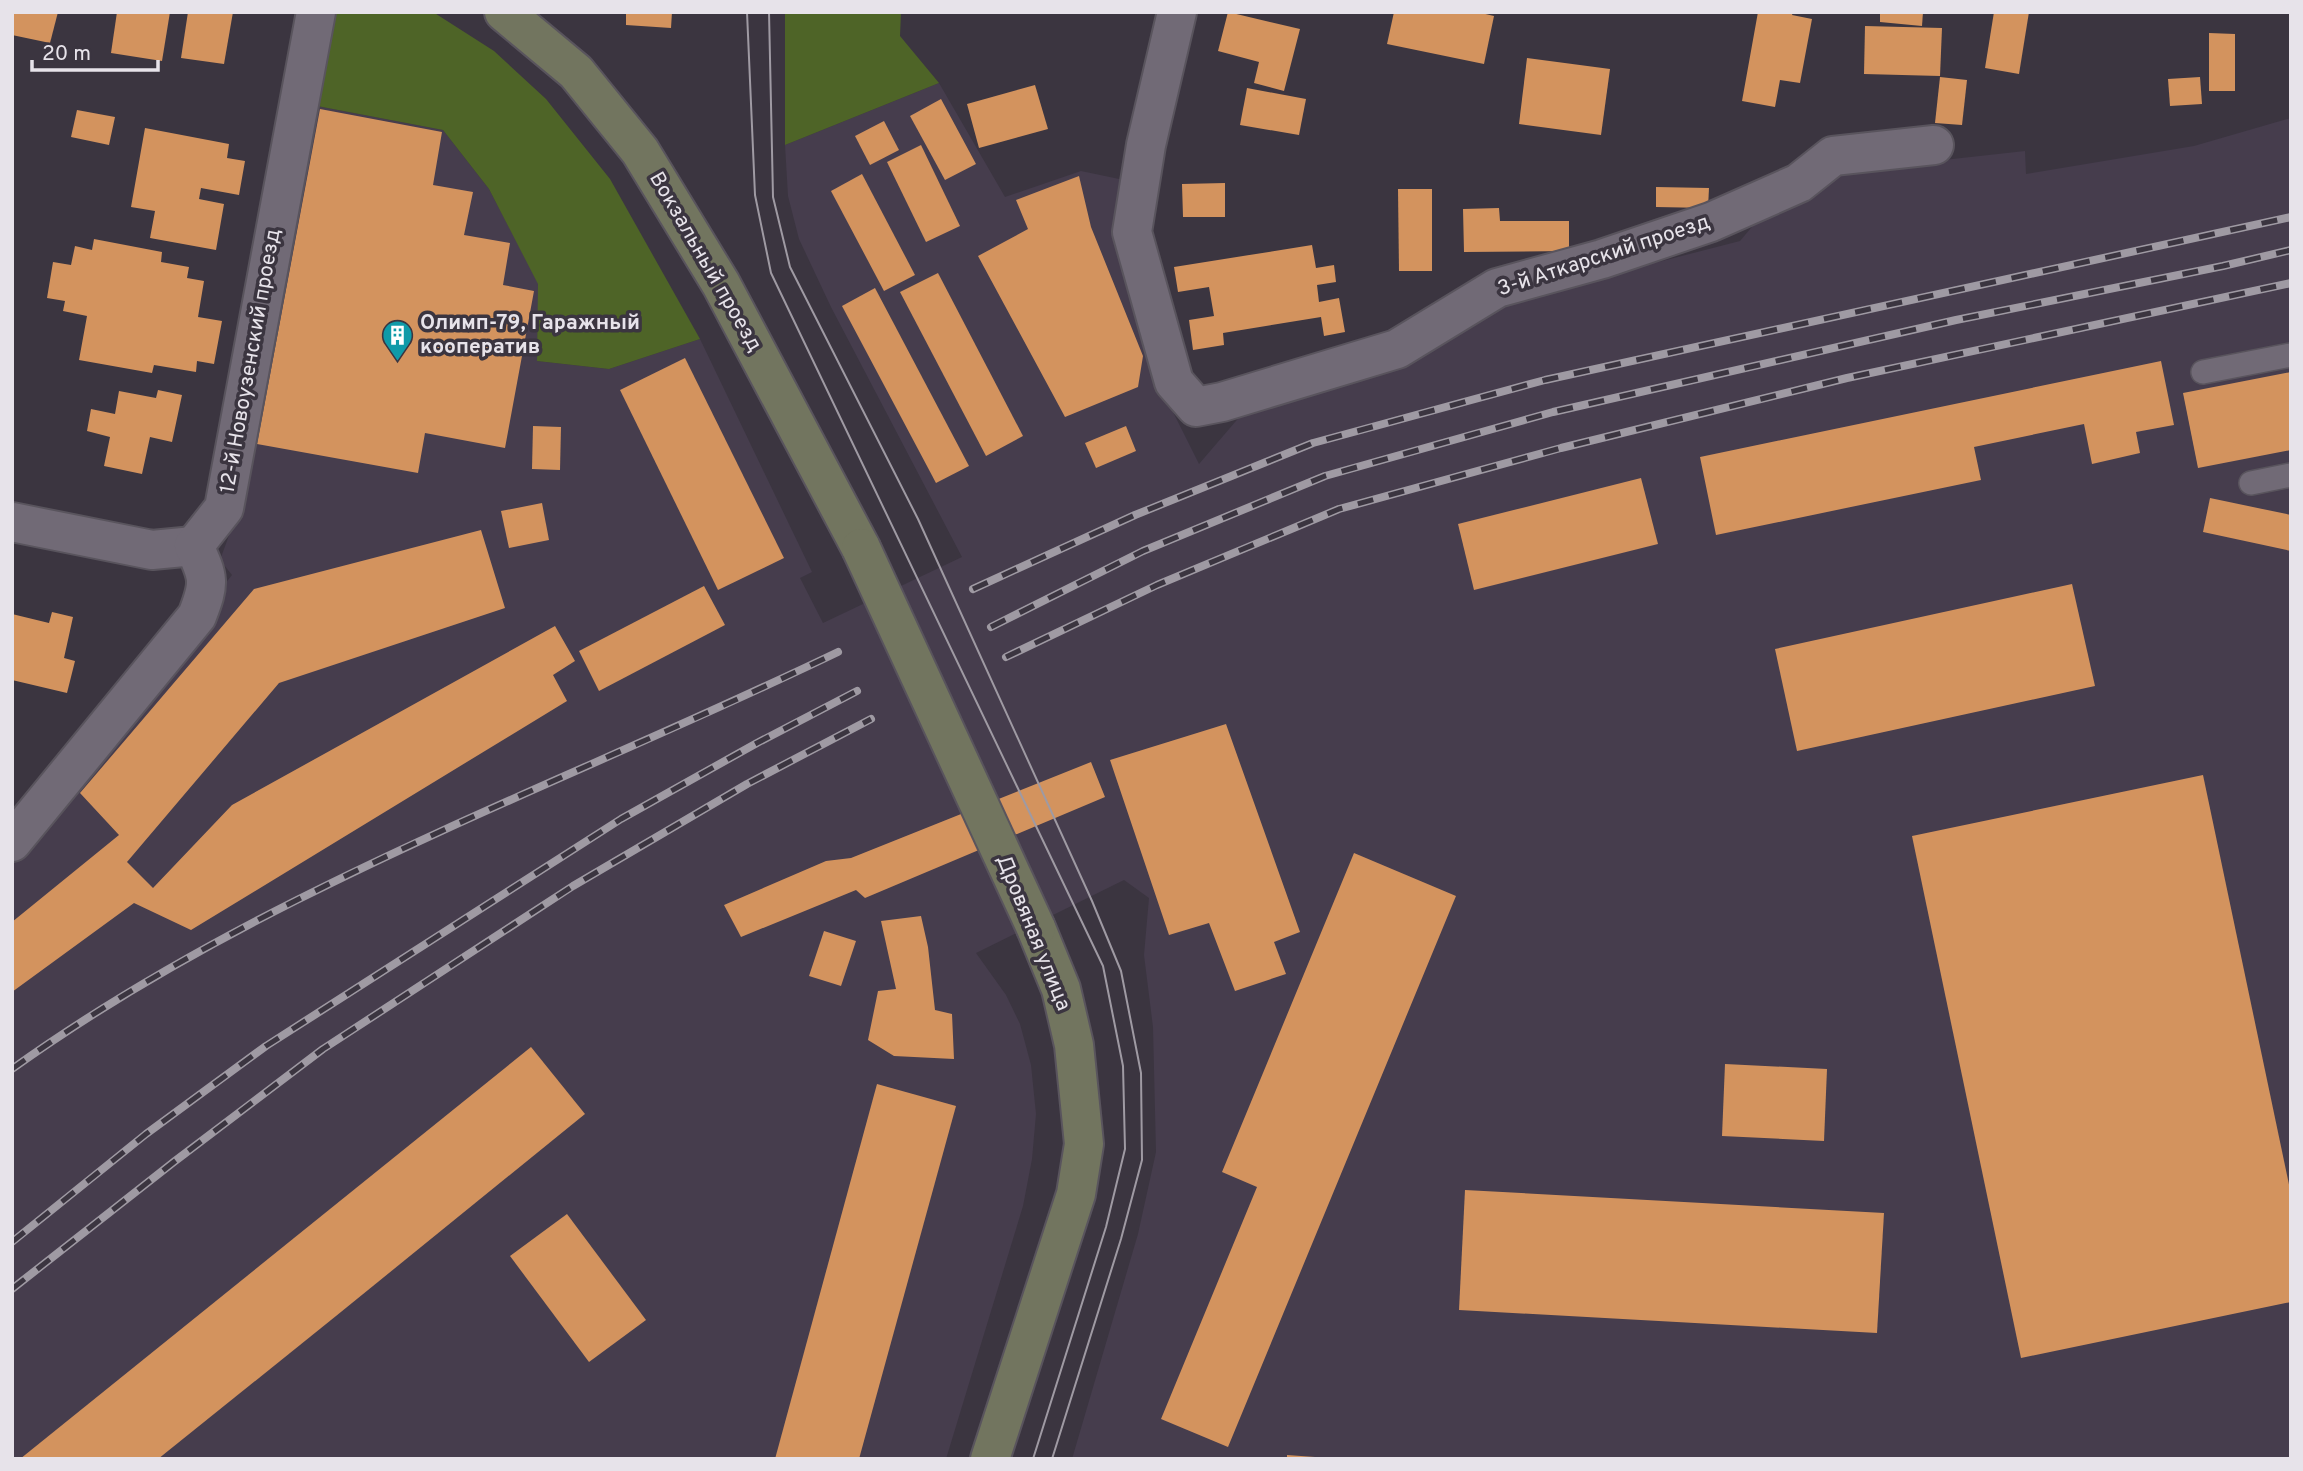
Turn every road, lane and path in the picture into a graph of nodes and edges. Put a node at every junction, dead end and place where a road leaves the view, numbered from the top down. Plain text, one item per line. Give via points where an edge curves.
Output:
1 (316, 12) edge
2 (503, 12) edge
3 (1177, 12) edge
4 (1934, 145) dead end
5 (2291, 355) edge
6 (2203, 372) dead end
7 (2291, 475) edge
8 (2251, 482) dead end
9 (12, 522) edge
10 (194, 546) junction
11 (860, 548) joint
12 (12, 842) edge
13 (990, 1459) edge

1 - 10 street, 12-й Новоузенский проезд via 224,508
2 - 11 main road, Вокзальный проезд via 576,72 640,151 721,284
3 - 4 street, 3-й Аткарский проезд via 1146,145 1132,232 1174,382 1196,407 1397,349 1497,288 1711,222 1800,183 1833,156
5 - 6 lane
7 - 8 lane
9 - 10 street via 152,550
10 - 12 street via 207,575 197,617
11 - 13 main road, Дровяная улица, bridge via 1036,928 1061,989 1074,1045 1084,1144 1076,1194

